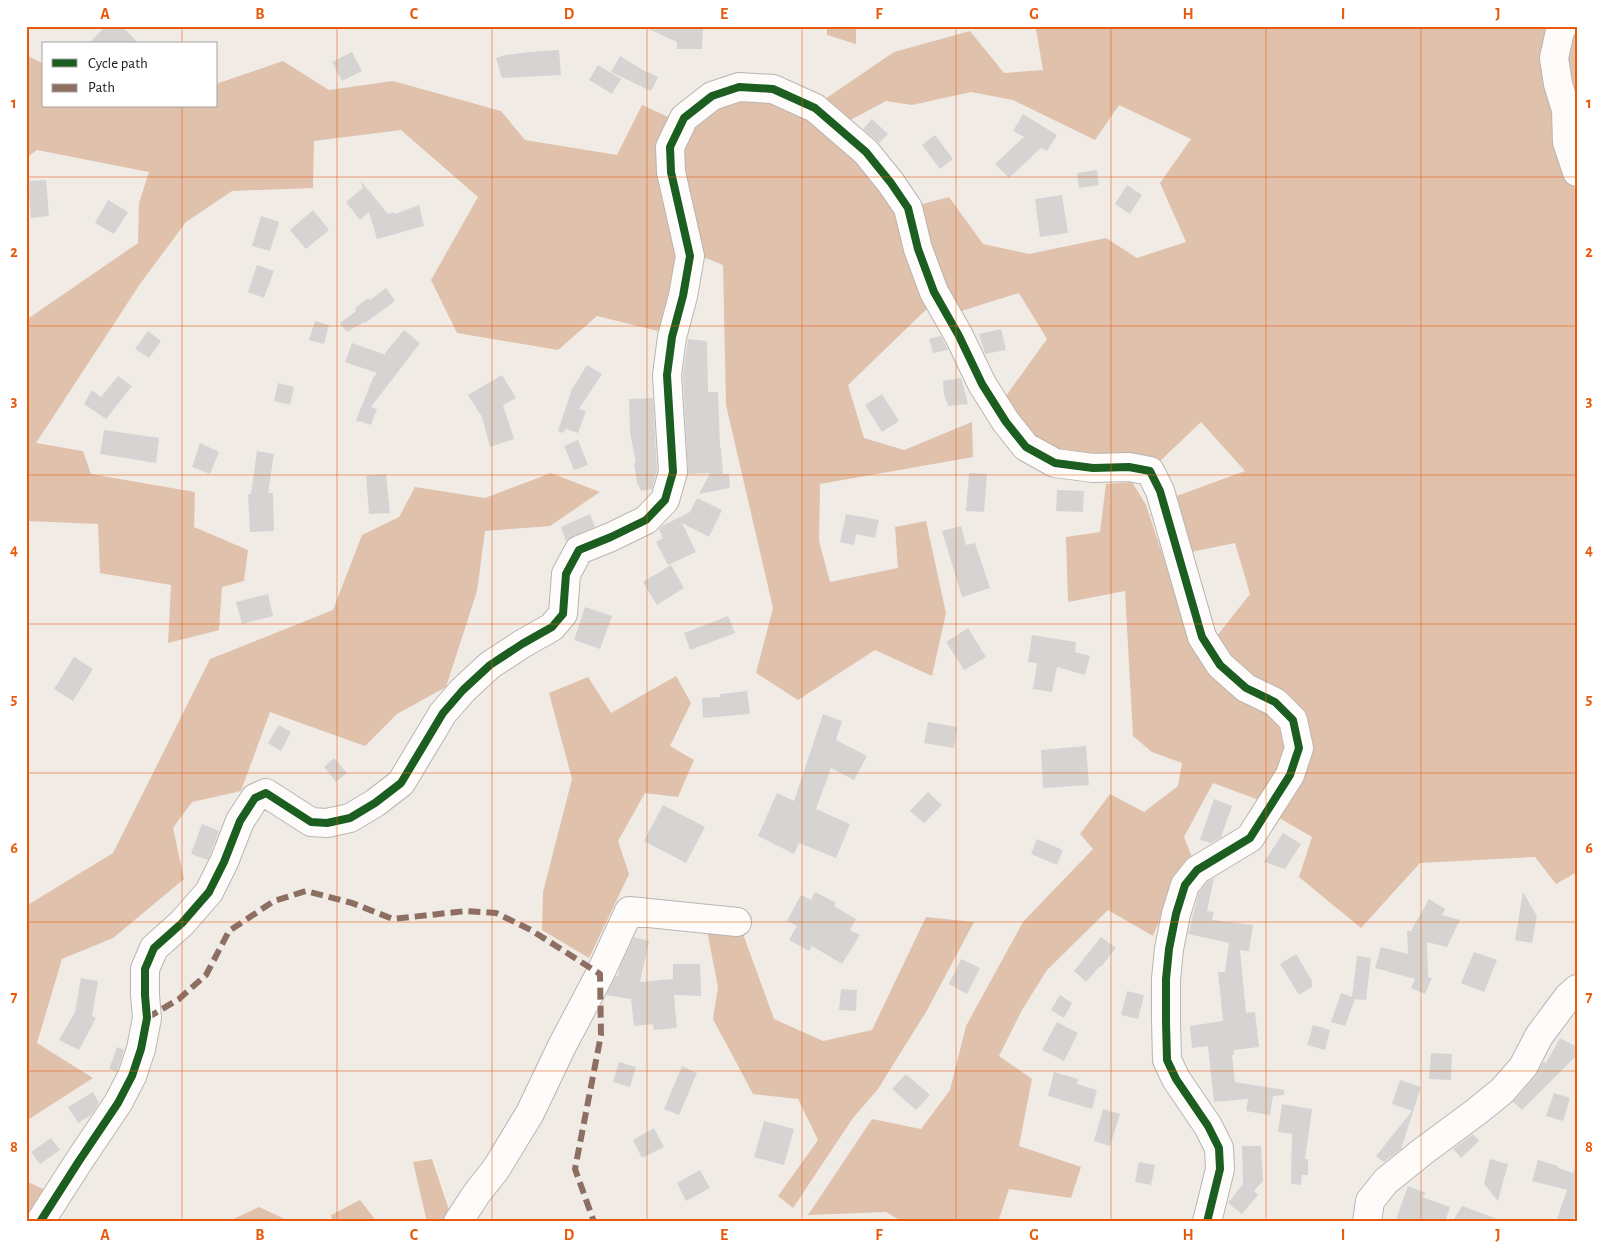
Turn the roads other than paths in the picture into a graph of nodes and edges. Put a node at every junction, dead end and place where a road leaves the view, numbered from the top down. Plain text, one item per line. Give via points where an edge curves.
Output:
1 (1563, 26) edge
2 (1572, 103) edge
3 (1577, 172) edge
4 (737, 922) dead end
5 (1577, 989) edge
6 (40, 1222) edge
7 (458, 1222) edge
8 (1206, 1222) edge
9 (1367, 1222) edge

1 - 2 street via 1554,58 1558,84
2 - 3 street via 1568,142
4 - 7 street via 629,910 530,1114
5 - 9 street via 1539,1036 1523,1067 1502,1090 1386,1181 1370,1202
6 - 8 street via 118,1103 132,1076 148,1018 145,969 154,948 208,892 240,821 255,798 266,793 311,822 327,823 350,818 376,803 400,783 443,713 463,690 490,665 552,627 564,614 566,574 578,550 646,520 665,500 673,472 666,375 690,256 671,172 670,148 684,118 712,96 739,87 773,89 815,108 866,152 891,183 908,208 934,292 982,384 1026,447 1055,463 1150,471 1160,491 1202,637 1220,665 1246,688 1275,702 1293,720 1299,748 1290,775 1250,838 1197,870 1185,885 1169,948 1167,1060 1219,1148 1220,1169

